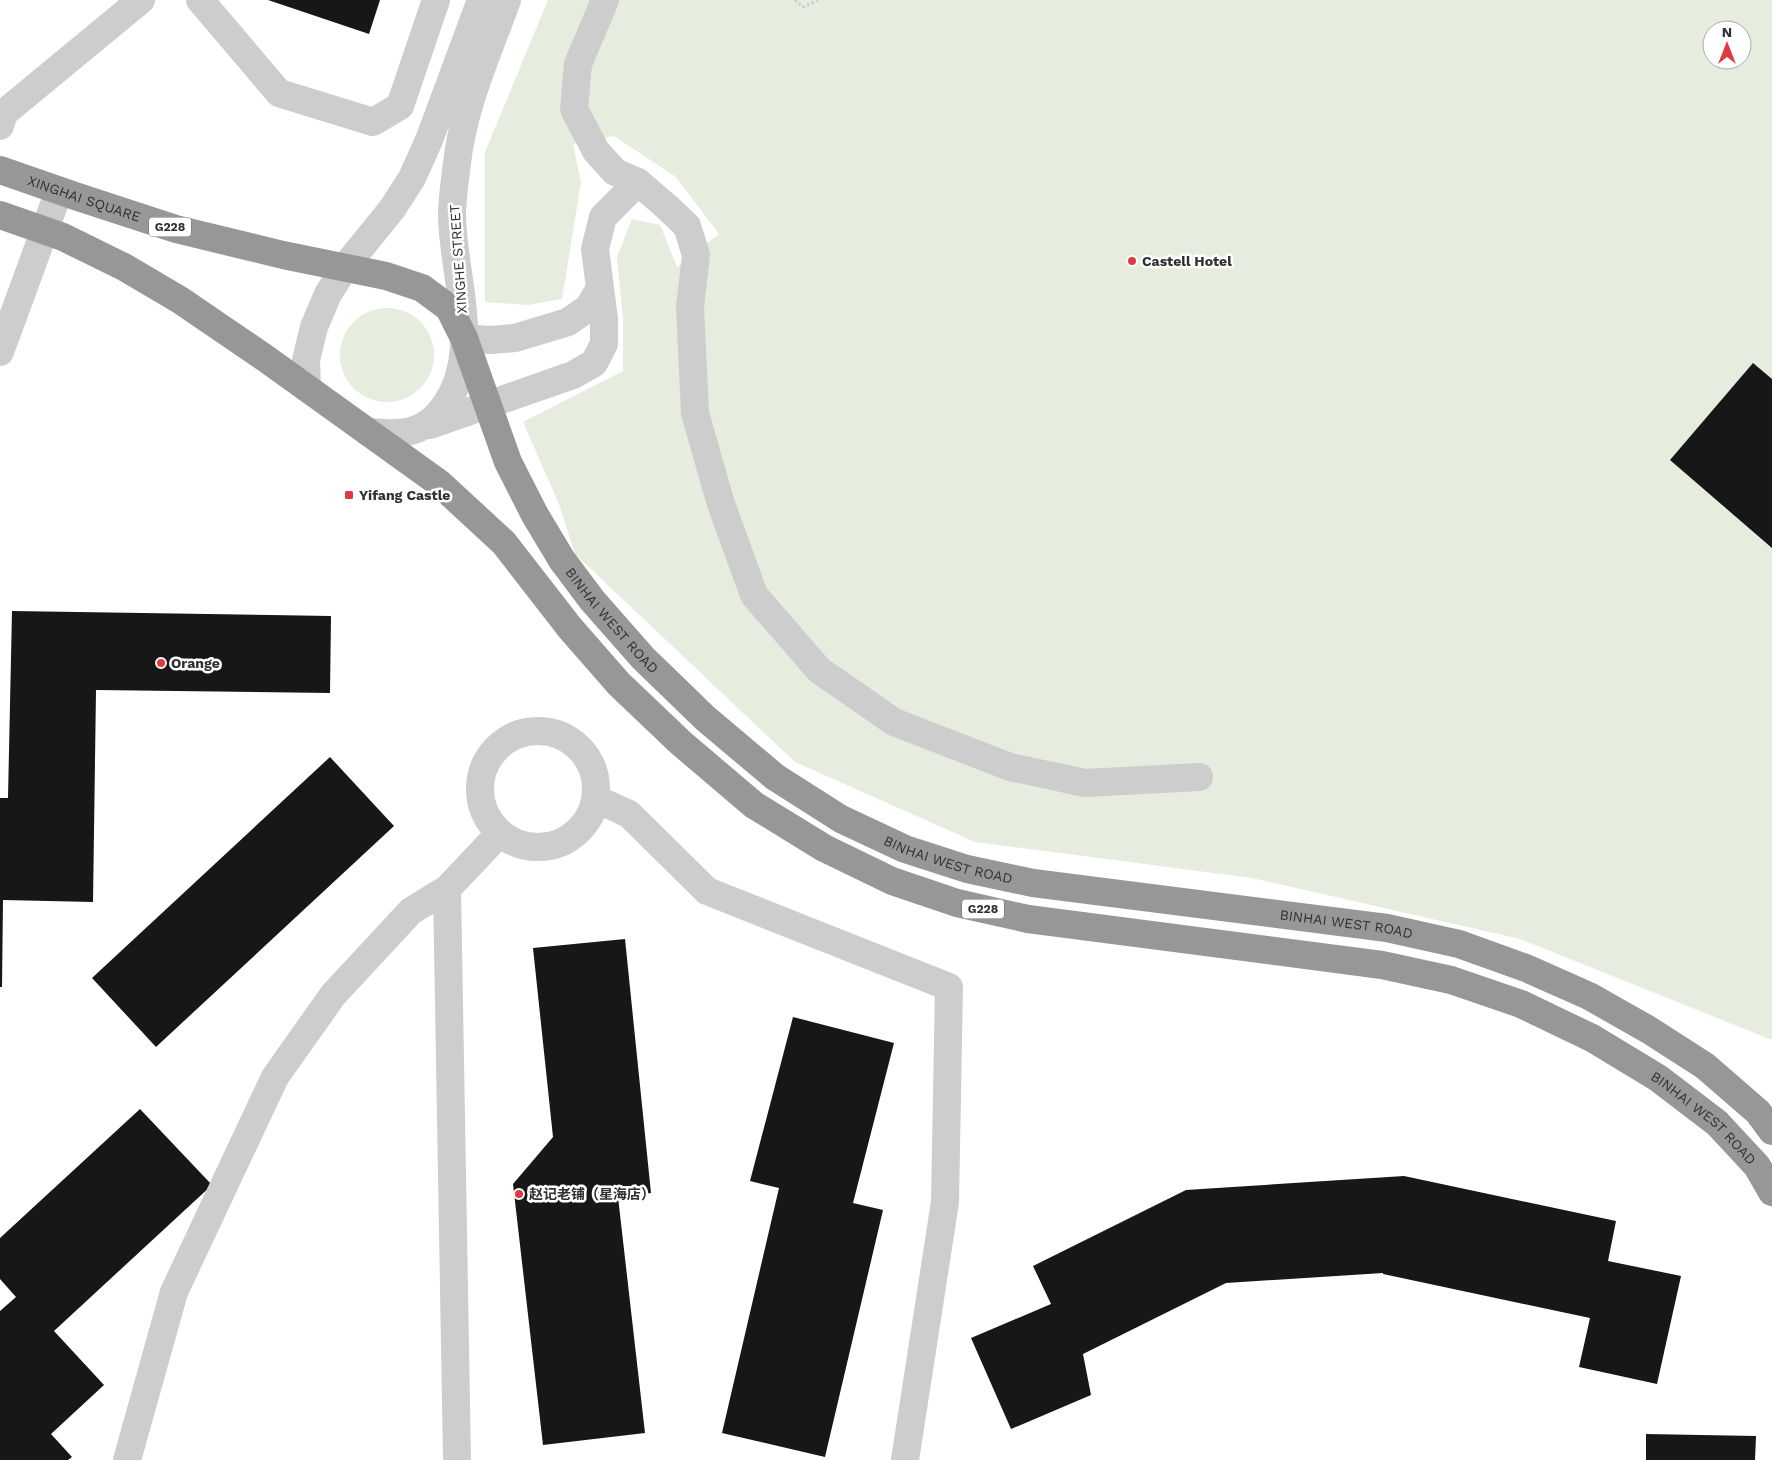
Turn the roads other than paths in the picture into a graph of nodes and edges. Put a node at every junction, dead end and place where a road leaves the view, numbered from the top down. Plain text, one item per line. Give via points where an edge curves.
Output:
1 (141, 0) edge
2 (200, 0) edge
3 (436, 0) edge
4 (481, 0) edge
5 (507, 0) edge
6 (605, 0) edge
7 (0, 126) edge
8 (0, 170) edge
9 (638, 182) junction
10 (59, 191) junction
11 (0, 215) edge
12 (45, 231) junction
13 (345, 268) junction
14 (599, 290) junction
15 (464, 338) junction
16 (0, 352) edge
17 (307, 388) junction
18 (488, 404) junction
19 (416, 430) junction
20 (368, 432) junction
21 (1199, 777) dead end
22 (596, 799) junction
23 (500, 833) junction
24 (447, 889) junction
25 (1772, 1131) edge
26 (1772, 1192) edge
27 (127, 1460) edge
28 (457, 1460) edge
29 (905, 1460) edge

1 - 7 street via 4,113
2 - 3 street via 279,93 373,122 400,106
4 - 13 street via 412,178
5 - 15 street, XINGHE STREET via 470,102 457,161 452,216
6 - 9 street via 578,64 574,109 596,151 615,172
8 - 10 highway, XINGHAI SQUARE / G228
9 - 14 street via 603,216 594,249
9 - 21 street via 687,226 696,255 690,307 695,413 720,501 754,595 819,670 894,722 1010,767 1085,783
10 - 12 street
10 - 13 highway, XINGHAI SQUARE / G228 via 176,229
11 - 12 highway, G228
12 - 16 street
12 - 17 highway, G228 via 124,267 180,300
13 - 15 highway, BINHAI WEST ROAD / G228 via 386,276 422,288 449,308
13 - 17 street via 328,294 314,327 306,360
14 - 15 street via 588,308 568,322 514,338
14 - 18 street via 604,344 594,363 573,375
15 - 18 highway, BINHAI WEST ROAD / G228
15 - 19 street, XINGHE STREET via 462,370 453,396 437,416
17 - 20 highway, BINHAI WEST ROAD / G228
18 - 19 street
18 - 25 highway, BINHAI WEST ROAD / G228 via 508,462 536,516 562,560 592,600 643,658 705,718 775,777 842,819 905,849 967,869 1033,883 1387,928 1459,944 1580,992 1649,1030 1706,1066 1758,1112
19 - 20 street, XINGHE STREET
20 - 26 highway, BINHAI WEST ROAD / G228 via 439,483 504,543 570,628 619,684 681,743 754,804 824,848 892,881 958,903 1028,920 1382,965 1451,980 1521,1004 1592,1038 1658,1078 1718,1123 1757,1166
22 - 23 street via 589,818 562,843 543,848 524,846
22 - 23 street via 596,780 590,762 578,746 562,736 542,731 523,732 505,740 490,754 482,772 479,790 482,809
22 - 29 street via 629,814 707,891 949,987 945,1202
23 - 24 street
24 - 27 street via 411,911 333,995 275,1077 174,1292
24 - 28 street

